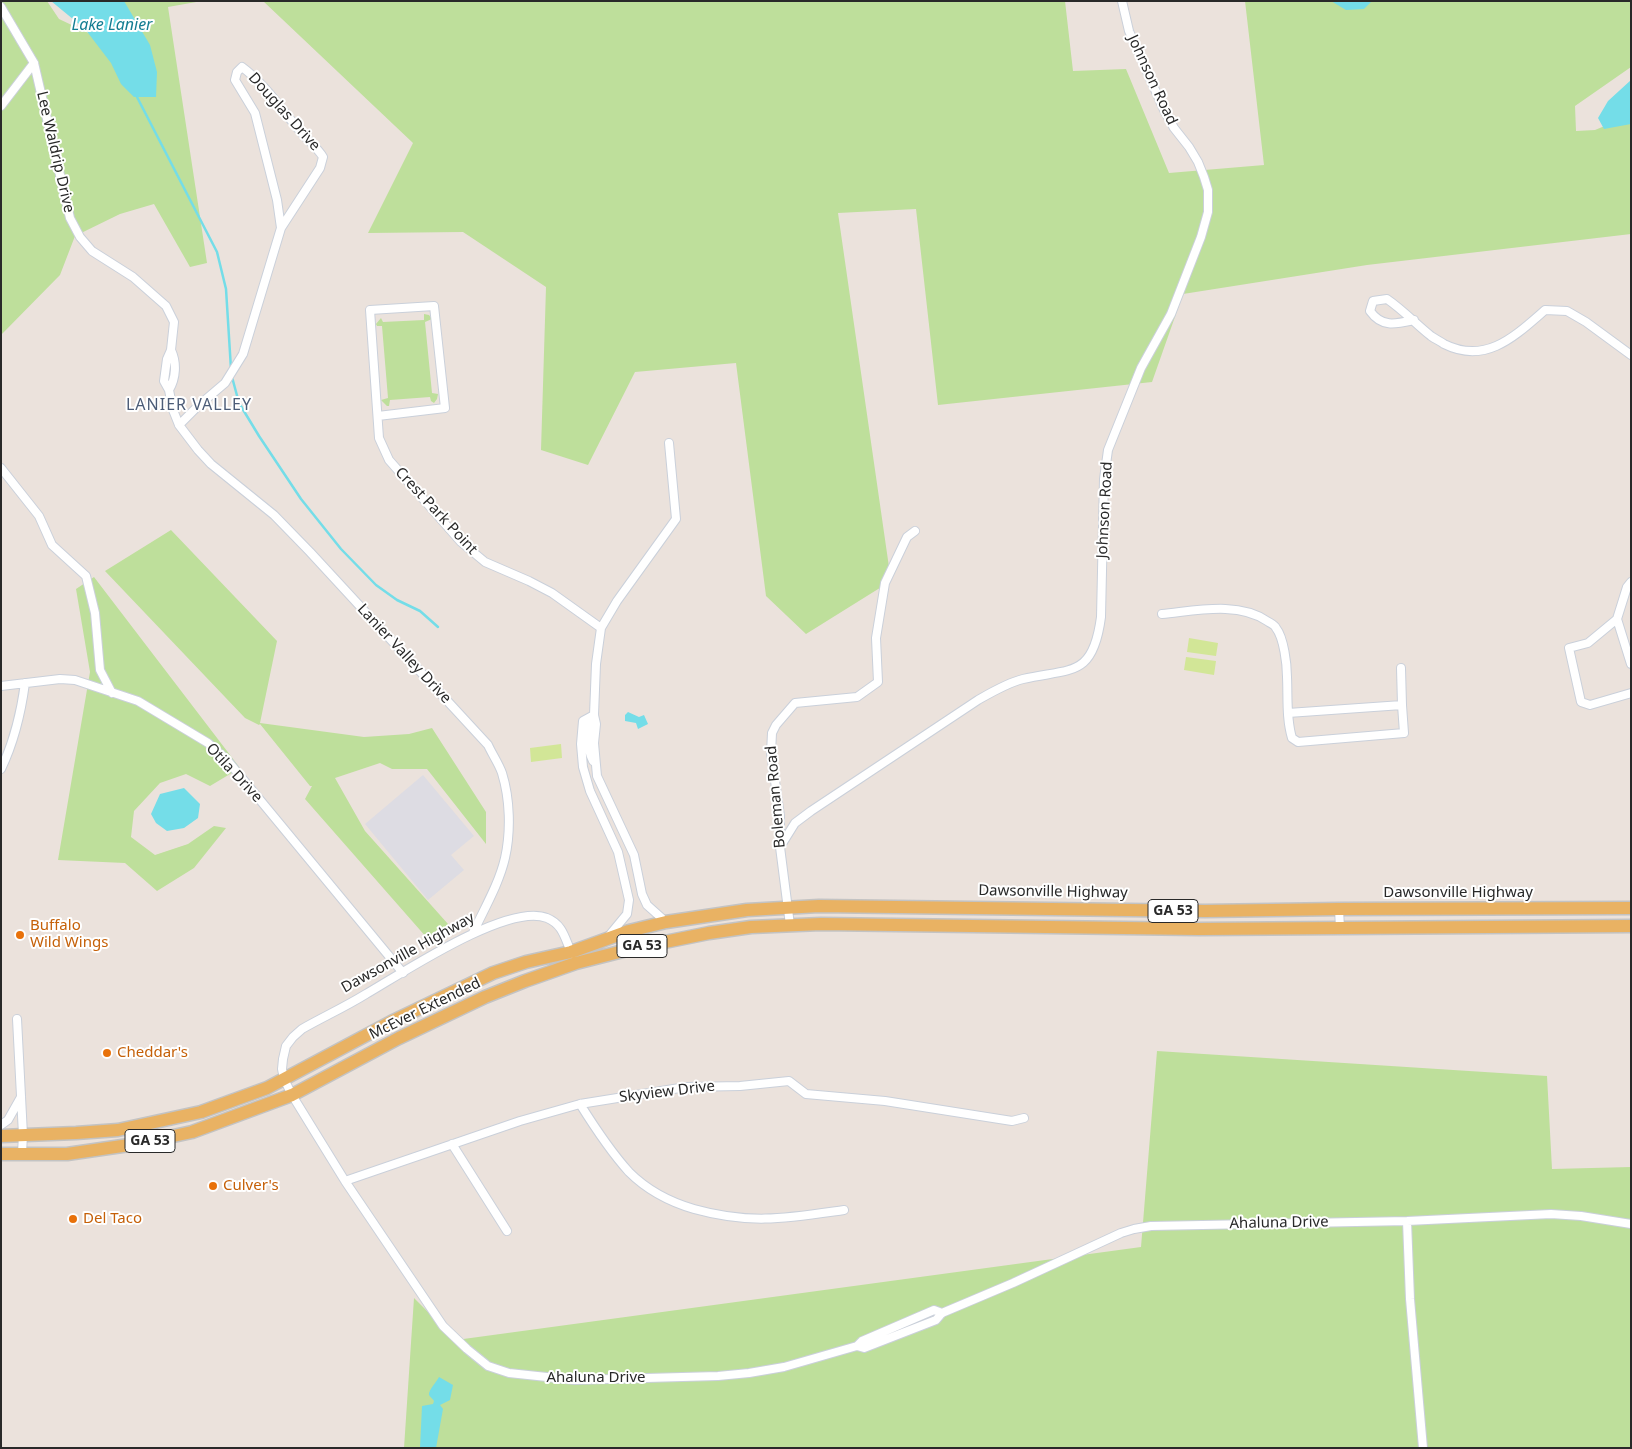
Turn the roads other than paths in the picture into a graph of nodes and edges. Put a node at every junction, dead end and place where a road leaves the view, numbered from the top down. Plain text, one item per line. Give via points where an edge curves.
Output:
1 (1122, 1) edge
2 (1, 7) edge
3 (34, 63) junction
4 (1, 106) edge
5 (280, 228) junction
6 (1414, 320) junction
7 (1631, 354) edge
8 (378, 416) junction
9 (179, 426) junction
10 (669, 443) dead end
11 (1, 468) edge
12 (915, 531) dead end
13 (1631, 582) edge
14 (1162, 614) dead end
15 (1617, 619) junction
16 (601, 628) junction
17 (1631, 664) edge
18 (1401, 668) dead end
19 (25, 683) junction
20 (1, 686) edge
21 (112, 693) junction
22 (1631, 694) edge
23 (1402, 705) junction
24 (1288, 712) junction
25 (594, 715) junction
26 (588, 744) junction
27 (1, 769) edge
28 (599, 780) junction
29 (588, 785) junction
30 (780, 847) junction
31 (638, 874) junction
32 (624, 878) junction
33 (787, 907) junction
34 (1631, 908) edge
35 (1339, 909) junction
36 (666, 922) junction
37 (790, 925) junction
38 (1631, 926) edge
39 (1340, 928) junction
40 (473, 933) junction
41 (607, 939) junction
42 (573, 958) junction
43 (403, 972) junction
44 (17, 1019) dead end
45 (284, 1079) junction
46 (292, 1095) junction
47 (21, 1097) junction
48 (580, 1104) junction
49 (1024, 1118) dead end
50 (1, 1124) edge
51 (23, 1135) junction
52 (1, 1136) edge
53 (452, 1144) junction
54 (22, 1153) junction
55 (1, 1154) edge
56 (345, 1182) junction
57 (844, 1210) dead end
58 (1407, 1220) junction
59 (1631, 1224) edge
60 (507, 1231) dead end
61 (1422, 1448) edge

1 - 30 street, Johnson Road via 1129,31 1164,110 1204,177 1208,212 1171,314 1141,368 1108,450 1104,479 1101,617 1094,648 1076,668 1022,679 978,700 810,811 795,823
2 - 3 street, Lee Waldrip Drive
3 - 4 street
3 - 9 street, Lee Waldrip Drive via 70,218 80,237 92,250 132,277 166,306 174,322 164,381
5 - 5 street, Douglas Drive via 277,200 255,113 235,80 242,67 269,92 323,157 320,168
5 - 9 street, Douglas Drive via 243,354 225,382
6 - 6 street via 1387,299 1373,301 1370,311 1375,318 1394,324
6 - 7 street via 1432,337 1457,350 1474,352 1493,348 1519,333 1545,310 1567,311
8 - 8 street, Crest Park Point via 370,310 434,306 445,408
8 - 16 street, Crest Park Point via 379,438 389,460 461,542 485,562 552,593
9 - 40 street, Lanier Valley Drive via 211,464 274,515 310,552 488,745 501,771 507,796 509,830 505,858
10 - 16 street via 676,518
11 - 21 street via 39,516 52,545 86,576 95,613 100,670
12 - 30 street, Boleman Road via 907,537 885,583 876,638 878,682 857,697 796,703 772,733
13 - 15 street
14 - 24 street via 1234,609 1261,616 1276,628 1282,642
15 - 17 street
15 - 22 street via 1588,643 1569,648 1581,702 1590,705
16 - 25 street
18 - 23 street
19 - 20 street, Otila Drive
19 - 21 street, Otila Drive via 75,680
19 - 27 street via 21,711
21 - 43 street, Otila Drive via 138,701 208,743 227,760
23 - 24 street
23 - 24 street via 1404,733 1315,741 1298,742 1292,738
25 - 26 street via 596,724
25 - 26 street via 583,721
26 - 28 street
26 - 29 street via 583,767
28 - 29 street
28 - 31 street via 634,855
29 - 32 street via 618,852
30 - 33 street, Boleman Road
31 - 32 street
31 - 36 street via 647,905
32 - 41 street via 629,900 627,914
33 - 35 main road, Dawsonville Highway / GA 53
33 - 36 main road, Dawsonville Highway / GA 53
33 - 37 street, Boleman Road
34 - 35 main road, Dawsonville Highway / GA 53
35 - 39 street
36 - 41 main road, Dawsonville Highway / GA 53
37 - 39 main road, Dawsonville Highway / GA 53
37 - 42 main road, Dawsonville Highway / GA 53 via 709,933
38 - 39 main road, Dawsonville Highway / GA 53
40 - 42 street, Dawsonville Highway via 519,917 547,918 562,929
40 - 43 street, Dawsonville Highway
41 - 42 main road, Dawsonville Highway / GA 53
42 - 45 main road, Dawsonville Highway / GA 53 via 526,962 493,973
42 - 46 main road, McEver Extended / GA 53 via 399,1038
43 - 45 street, Dawsonville Highway via 293,1037 286,1046 283,1059
44 - 47 street
45 - 46 street, Ahaluna Drive
45 - 51 main road, Dawsonville Highway / GA 53 via 225,1105 118,1130
46 - 54 main road, GA 53 via 217,1124 167,1138 67,1154
46 - 56 street, Ahaluna Drive
47 - 50 street via 8,1120
47 - 51 street
48 - 49 street, Skyview Drive via 686,1087 789,1081 806,1094 885,1101 1012,1122
48 - 53 street, Skyview Drive
48 - 57 street via 630,1173 655,1193 681,1205 745,1219 785,1218
51 - 52 main road, Dawsonville Highway / GA 53
51 - 54 street
53 - 56 street, Skyview Drive
53 - 60 street
54 - 55 main road, GA 53
56 - 58 street, Ahaluna Drive via 443,1326 466,1349 488,1366 509,1373 575,1380 718,1376 784,1366 857,1346 862,1340 934,1310 942,1313 1134,1229 1204,1224
58 - 59 street, Ahaluna Drive via 1551,1214
58 - 61 street

